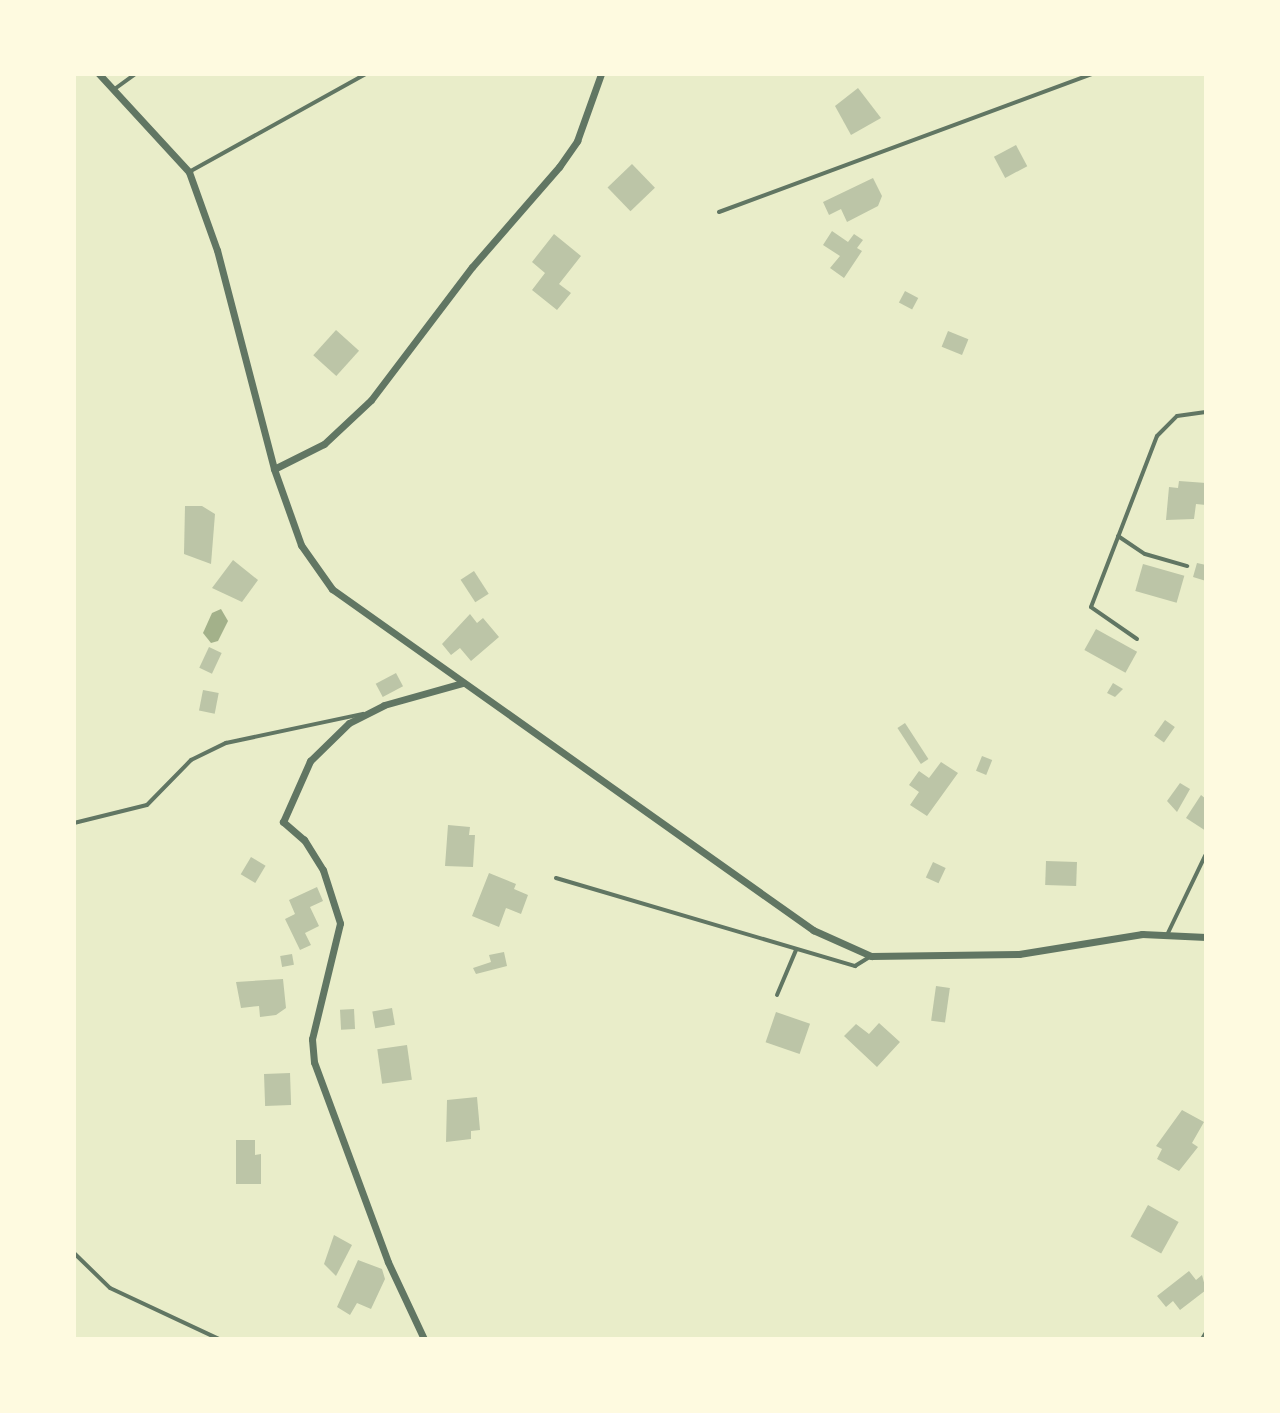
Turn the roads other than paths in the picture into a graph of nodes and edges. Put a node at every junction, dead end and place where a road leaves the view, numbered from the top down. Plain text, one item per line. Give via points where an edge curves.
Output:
1 (99, 74) edge
2 (135, 74) edge
3 (366, 74) edge
4 (601, 74) edge
5 (1092, 74) edge
6 (116, 88) junction
7 (189, 172) junction
8 (719, 212) dead end
9 (1206, 412) edge
10 (274, 469) junction
11 (1118, 536) junction
12 (1187, 566) dead end
13 (1137, 639) dead end
14 (463, 683) junction
15 (366, 715) junction
16 (74, 823) edge
17 (1205, 856) edge
18 (556, 878) dead end
19 (1167, 935) junction
20 (1206, 937) edge
21 (796, 950) junction
22 (871, 956) junction
23 (777, 995) dead end
24 (74, 1253) edge
25 (219, 1339) edge
26 (424, 1339) edge

1 - 6 street
2 - 6 lane
3 - 7 lane
4 - 10 street via 577,141 559,167 472,267 371,400 324,444
5 - 8 lane
6 - 7 street
7 - 10 street via 217,250
9 - 11 lane via 1177,416 1157,436
10 - 14 street via 301,545 332,589
11 - 12 lane via 1145,554
11 - 13 lane via 1091,607
14 - 15 street
14 - 22 street via 813,930
15 - 16 lane via 327,718 226,743 191,760 147,805
15 - 26 street via 333,736 310,761 283,822 304,840 323,870 340,923 312,1039 314,1062 388,1262
17 - 19 lane
18 - 21 lane
19 - 20 street
19 - 22 street via 1142,934 1019,954
21 - 22 lane via 855,966
21 - 23 lane
24 - 25 lane via 94,1276 122,1295

